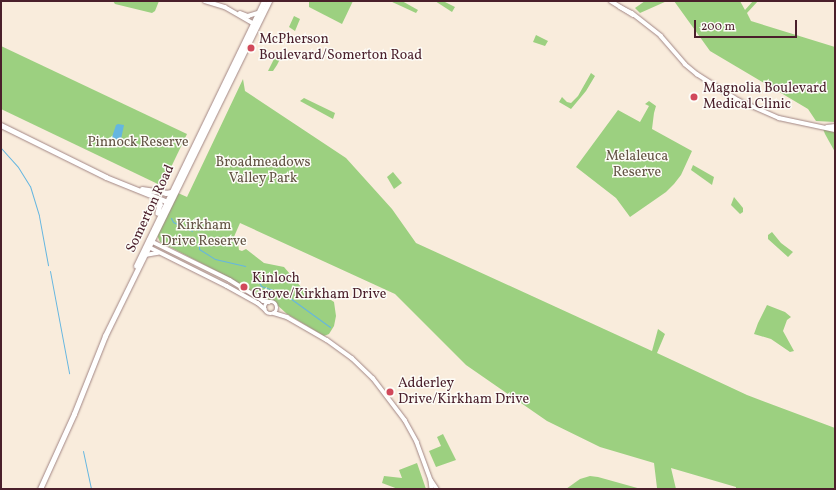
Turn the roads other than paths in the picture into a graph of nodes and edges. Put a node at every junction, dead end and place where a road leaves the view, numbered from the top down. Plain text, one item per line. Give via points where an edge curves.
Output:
1 (205, 1) edge
2 (264, 1) edge
3 (269, 1) edge
4 (611, 1) edge
5 (233, 11) junction
6 (258, 13) junction
7 (247, 20) junction
8 (255, 24) junction
9 (235, 61) junction
10 (1, 125) edge
11 (835, 126) edge
12 (824, 127) junction
13 (835, 130) edge
14 (130, 187) junction
15 (171, 192) junction
16 (153, 196) junction
17 (168, 202) junction
18 (167, 208) junction
19 (150, 238) junction
20 (158, 244) junction
21 (147, 246) junction
22 (161, 253) junction
23 (145, 255) junction
24 (230, 280) junction
25 (227, 286) junction
26 (269, 302) junction
27 (277, 307) junction
28 (265, 309) junction
29 (274, 313) junction
30 (287, 317) junction
31 (113, 319) junction
32 (431, 480) junction
33 (40, 489) edge
34 (432, 489) edge
35 (437, 489) edge

1 - 5 street
2 - 6 main road, Somerton Road
3 - 8 main road, Somerton Road
4 - 12 street via 661,36 697,74 738,100 779,118
5 - 6 street via 248,16
5 - 7 street
6 - 8 main road, Somerton Road
7 - 8 street
7 - 9 street via 249,27
8 - 9 main road, Somerton Road
8 - 17 main road, Somerton Road
9 - 15 main road, Somerton Road
10 - 14 main road
11 - 12 street
12 - 13 street
14 - 15 main road via 162,193
14 - 16 main road
15 - 17 main road, Somerton Road
16 - 17 main road
16 - 19 main road via 159,200 160,206
17 - 18 main road, Somerton Road
17 - 19 main road, Somerton Road
18 - 19 main road, Somerton Road
18 - 20 street, Somerton Road via 156,236
19 - 20 street
19 - 21 main road, Somerton Road
20 - 24 street
21 - 22 street
21 - 23 main road, Somerton Road
21 - 31 main road, Somerton Road
22 - 23 street
22 - 25 street
23 - 31 main road, Somerton Road
24 - 25 street
24 - 26 street via 263,301
25 - 28 street
26 - 27 street
26 - 28 street
27 - 29 street
27 - 30 street
28 - 29 street via 269,313
29 - 30 street
30 - 32 street via 341,350 379,385 413,434
31 - 33 main road, Somerton Road
32 - 34 street
32 - 35 street

